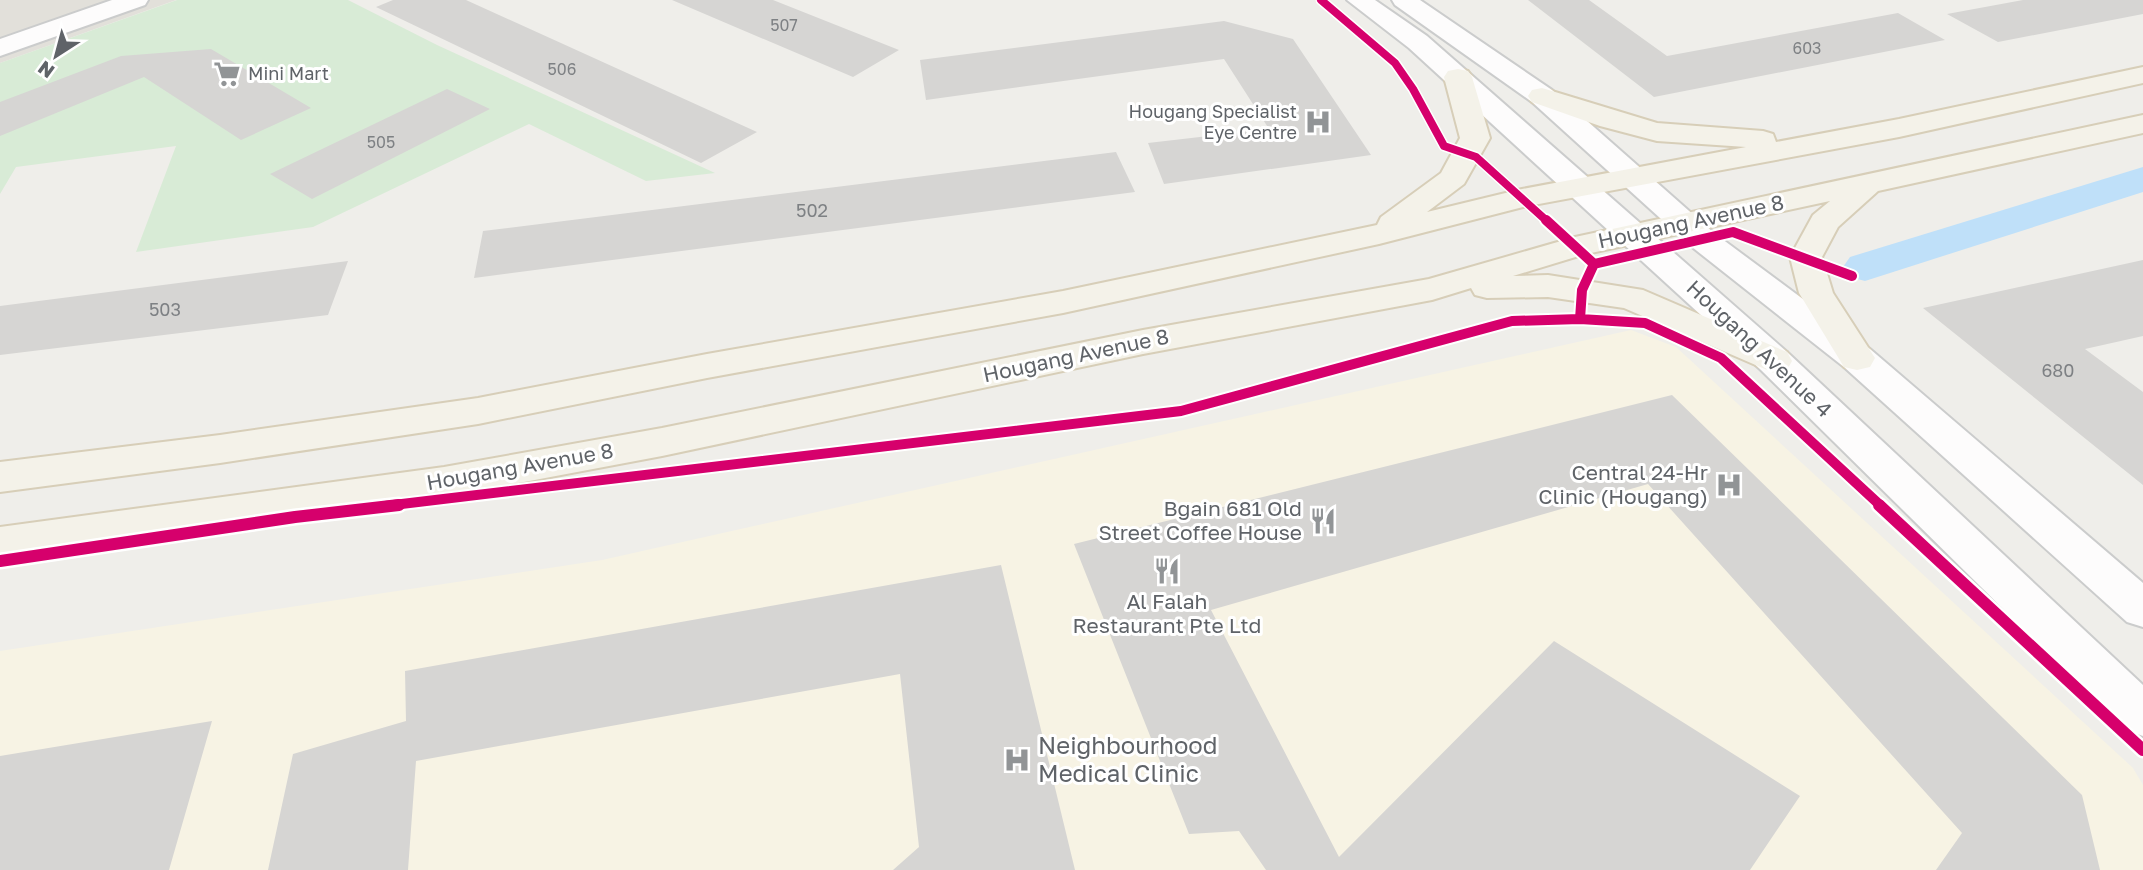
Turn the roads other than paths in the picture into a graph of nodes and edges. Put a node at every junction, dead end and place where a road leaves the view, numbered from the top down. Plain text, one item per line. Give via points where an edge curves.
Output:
1 (136, 0) edge
2 (1359, 0) edge
3 (1404, 0) edge
4 (0, 48) edge
5 (2143, 75) edge
6 (1458, 77) junction
7 (1542, 96) junction
8 (2143, 124) edge
9 (1810, 143) junction
10 (1636, 178) junction
11 (1870, 184) junction
12 (1580, 188) junction
13 (1684, 223) junction
14 (1379, 234) junction
15 (1635, 235) junction
16 (1432, 289) junction
17 (1857, 358) junction
18 (1774, 361) junction
19 (0, 477) edge
20 (0, 543) edge
21 (2143, 609) edge
22 (2143, 715) edge

1 - 4 street
2 - 6 street, Hougang Avenue 4
3 - 7 street, Hougang Avenue 4
5 - 9 main road
6 - 12 street, Hougang Avenue 4
6 - 14 main road via 1475,138 1453,178
7 - 9 main road via 1657,132
7 - 10 street, Hougang Avenue 4
8 - 11 main road, Hougang Avenue 8
9 - 10 main road
10 - 12 main road
10 - 13 street, Hougang Avenue 4
11 - 13 main road, Hougang Avenue 8
11 - 17 main road via 1824,222 1806,257 1816,293
12 - 14 main road
12 - 15 street, Hougang Avenue 4
13 - 15 main road, Hougang Avenue 8
13 - 17 street, Hougang Avenue 4
14 - 19 main road via 1063,302 478,411
15 - 16 main road, Hougang Avenue 8 via 1575,247
15 - 18 street, Hougang Avenue 4
16 - 18 main road via 1548,286 1631,298
16 - 20 main road, Hougang Avenue 8 via 444,482
17 - 21 street, Hougang Avenue 4
18 - 22 street, Hougang Avenue 4

